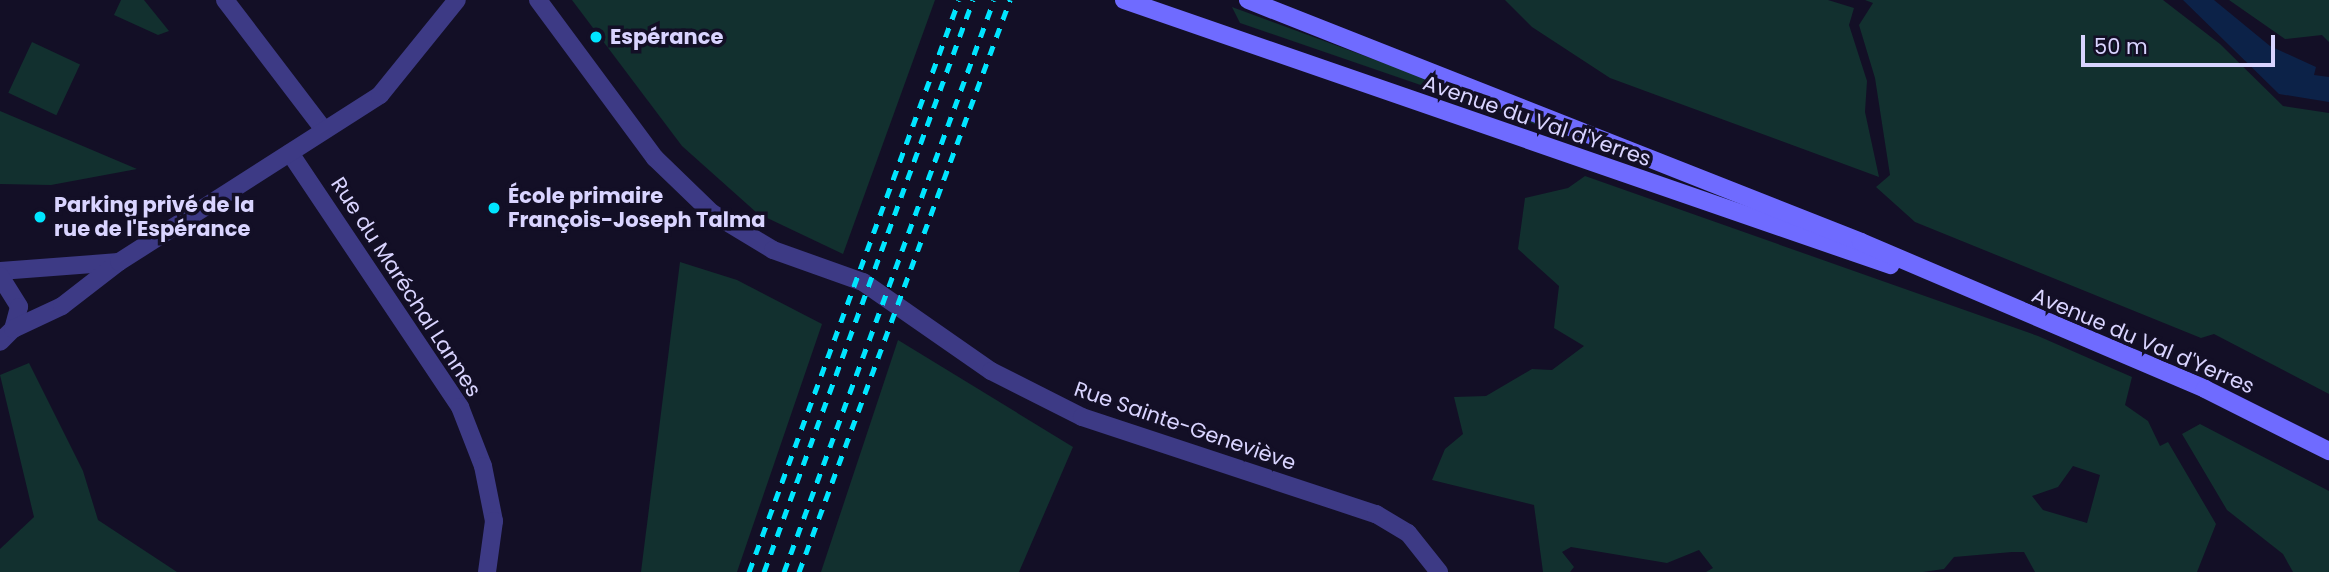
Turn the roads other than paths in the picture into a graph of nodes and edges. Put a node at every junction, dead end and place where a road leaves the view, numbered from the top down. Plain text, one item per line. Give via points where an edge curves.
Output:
1 (225, 0) edge
2 (457, 0) edge
3 (538, 0) edge
4 (1124, 0) edge
5 (1248, 0) edge
6 (324, 130) junction
7 (290, 153) junction
8 (119, 262) junction
9 (0, 274) edge
10 (1937, 278) junction
11 (6, 335) edge
12 (2329, 451) edge
13 (487, 572) edge
14 (1439, 572) edge

1 - 6 street
2 - 6 street via 380,95
3 - 14 street, Rue Sainte-Geneviève via 655,158 712,213 773,250 863,282 991,371 1082,417 1377,514 1408,533
4 - 10 main road, Avenue du Val d'Yerres via 1846,253
5 - 10 main road, Avenue du Val d'Yerres
6 - 7 street
7 - 8 street
7 - 13 street, Rue du Maréchal Lannes via 460,407 484,466 494,521
8 - 9 street
8 - 11 street via 62,306
9 - 11 street via 16,295
10 - 12 main road, Avenue du Val d'Yerres via 2205,389

